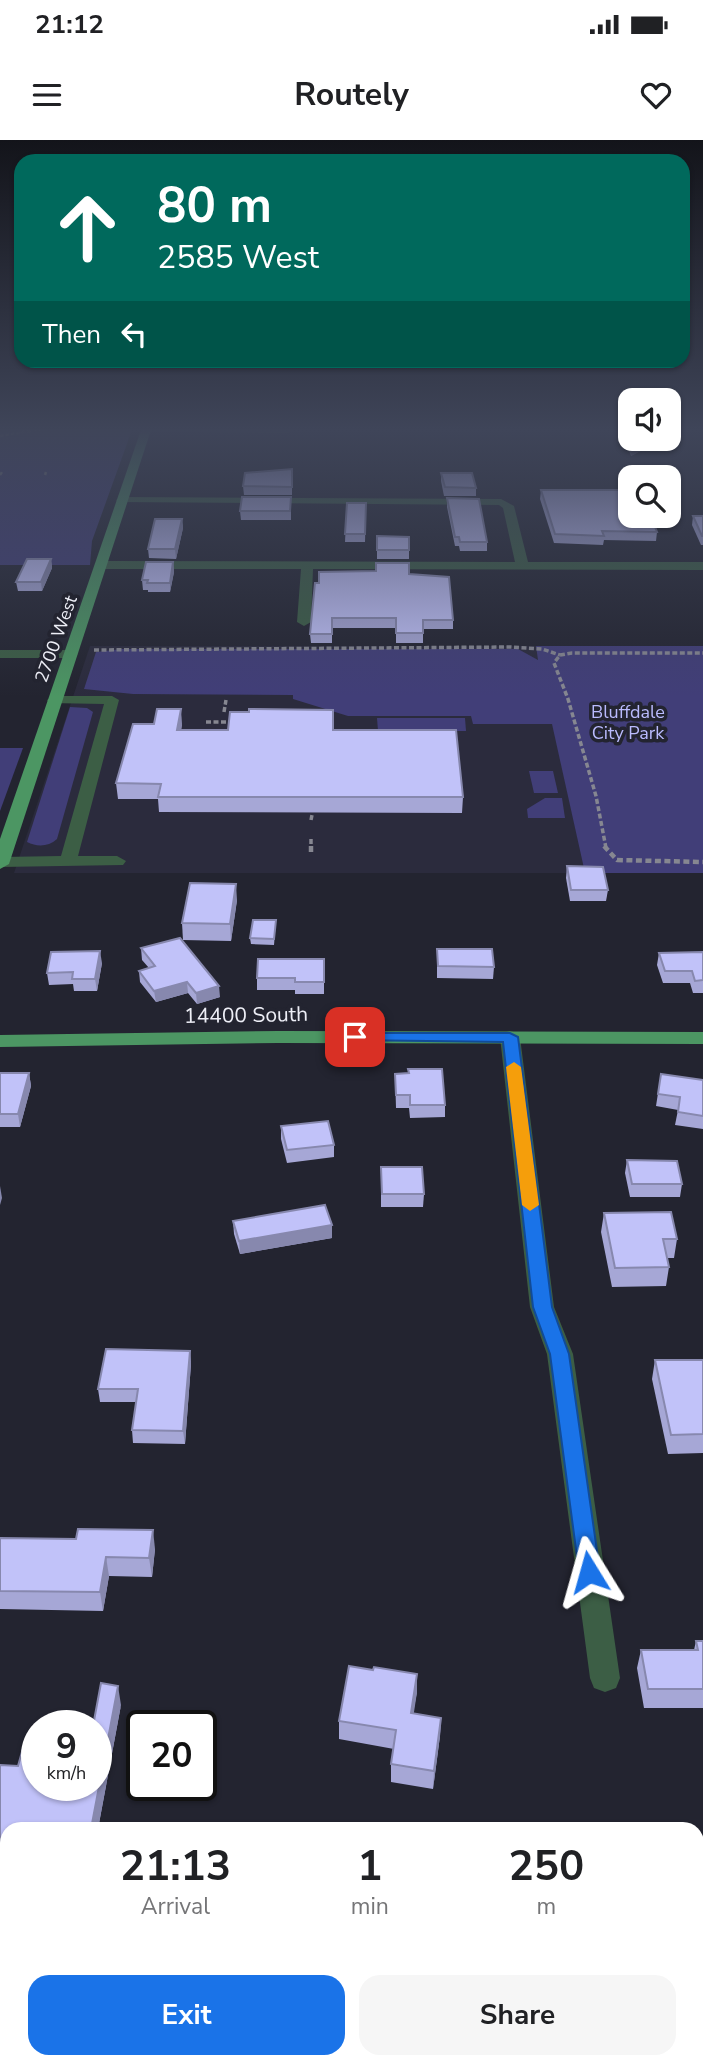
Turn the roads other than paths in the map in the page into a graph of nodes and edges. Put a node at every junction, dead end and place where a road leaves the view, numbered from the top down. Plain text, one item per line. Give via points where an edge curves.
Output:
1 (117, 517) edge
2 (511, 517) edge
3 (522, 564) junction
4 (103, 565) junction
5 (307, 565) junction
6 (703, 566) edge
7 (304, 622) dead end
8 (0, 654) edge
9 (71, 654) junction
10 (54, 700) junction
11 (68, 861) junction
12 (117, 862) dead end
13 (0, 863) edge
14 (510, 1037) junction
15 (703, 1038) edge
16 (0, 1041) edge
17 (606, 1678) dead end

1 - 4 main road, 2700 West
2 - 3 street
3 - 5 street
3 - 6 street
4 - 5 street
4 - 9 main road, 2700 West
5 - 7 street
8 - 9 street
9 - 10 main road, 2700 West
10 - 11 street via 112,700
10 - 13 main road, 2700 West
11 - 12 street
11 - 13 street
14 - 15 main road, 14400 South
14 - 16 main road, 14400 South
14 - 17 street via 542,1307 560,1354

